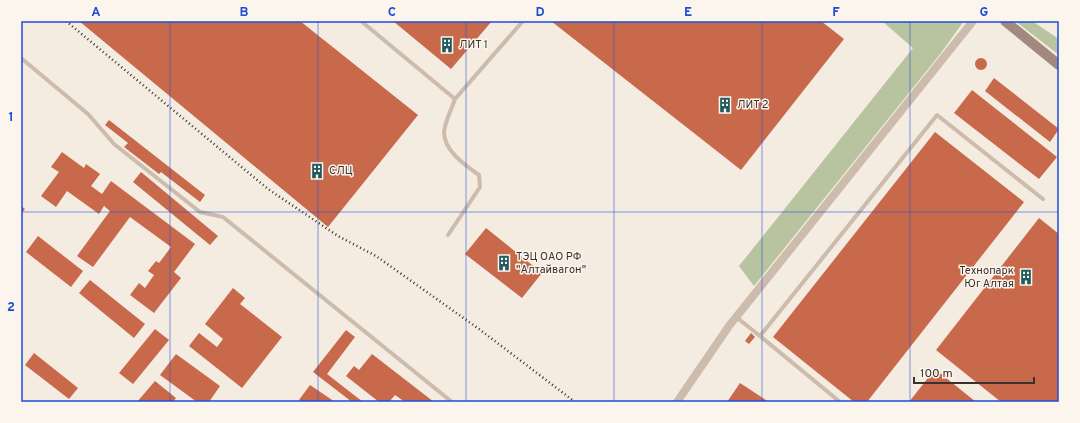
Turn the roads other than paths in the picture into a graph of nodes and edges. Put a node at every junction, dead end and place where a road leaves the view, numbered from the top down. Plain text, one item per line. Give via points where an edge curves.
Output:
1 (361, 21) edge
2 (523, 21) edge
3 (973, 21) edge
4 (1005, 21) edge
5 (21, 58) edge
6 (1059, 65) edge
7 (455, 99) junction
8 (1043, 199) dead end
9 (448, 235) dead end
10 (736, 317) junction
11 (760, 336) junction
12 (452, 402) edge
13 (677, 402) edge
14 (840, 402) edge

1 - 7 lane
2 - 7 lane
3 - 10 street
4 - 6 street
5 - 12 lane via 88,114 114,144 200,212 223,217
7 - 9 lane via 444,131 446,140 456,158 479,175 480,187
8 - 11 lane via 937,115
10 - 11 lane
10 - 13 street
11 - 14 lane

